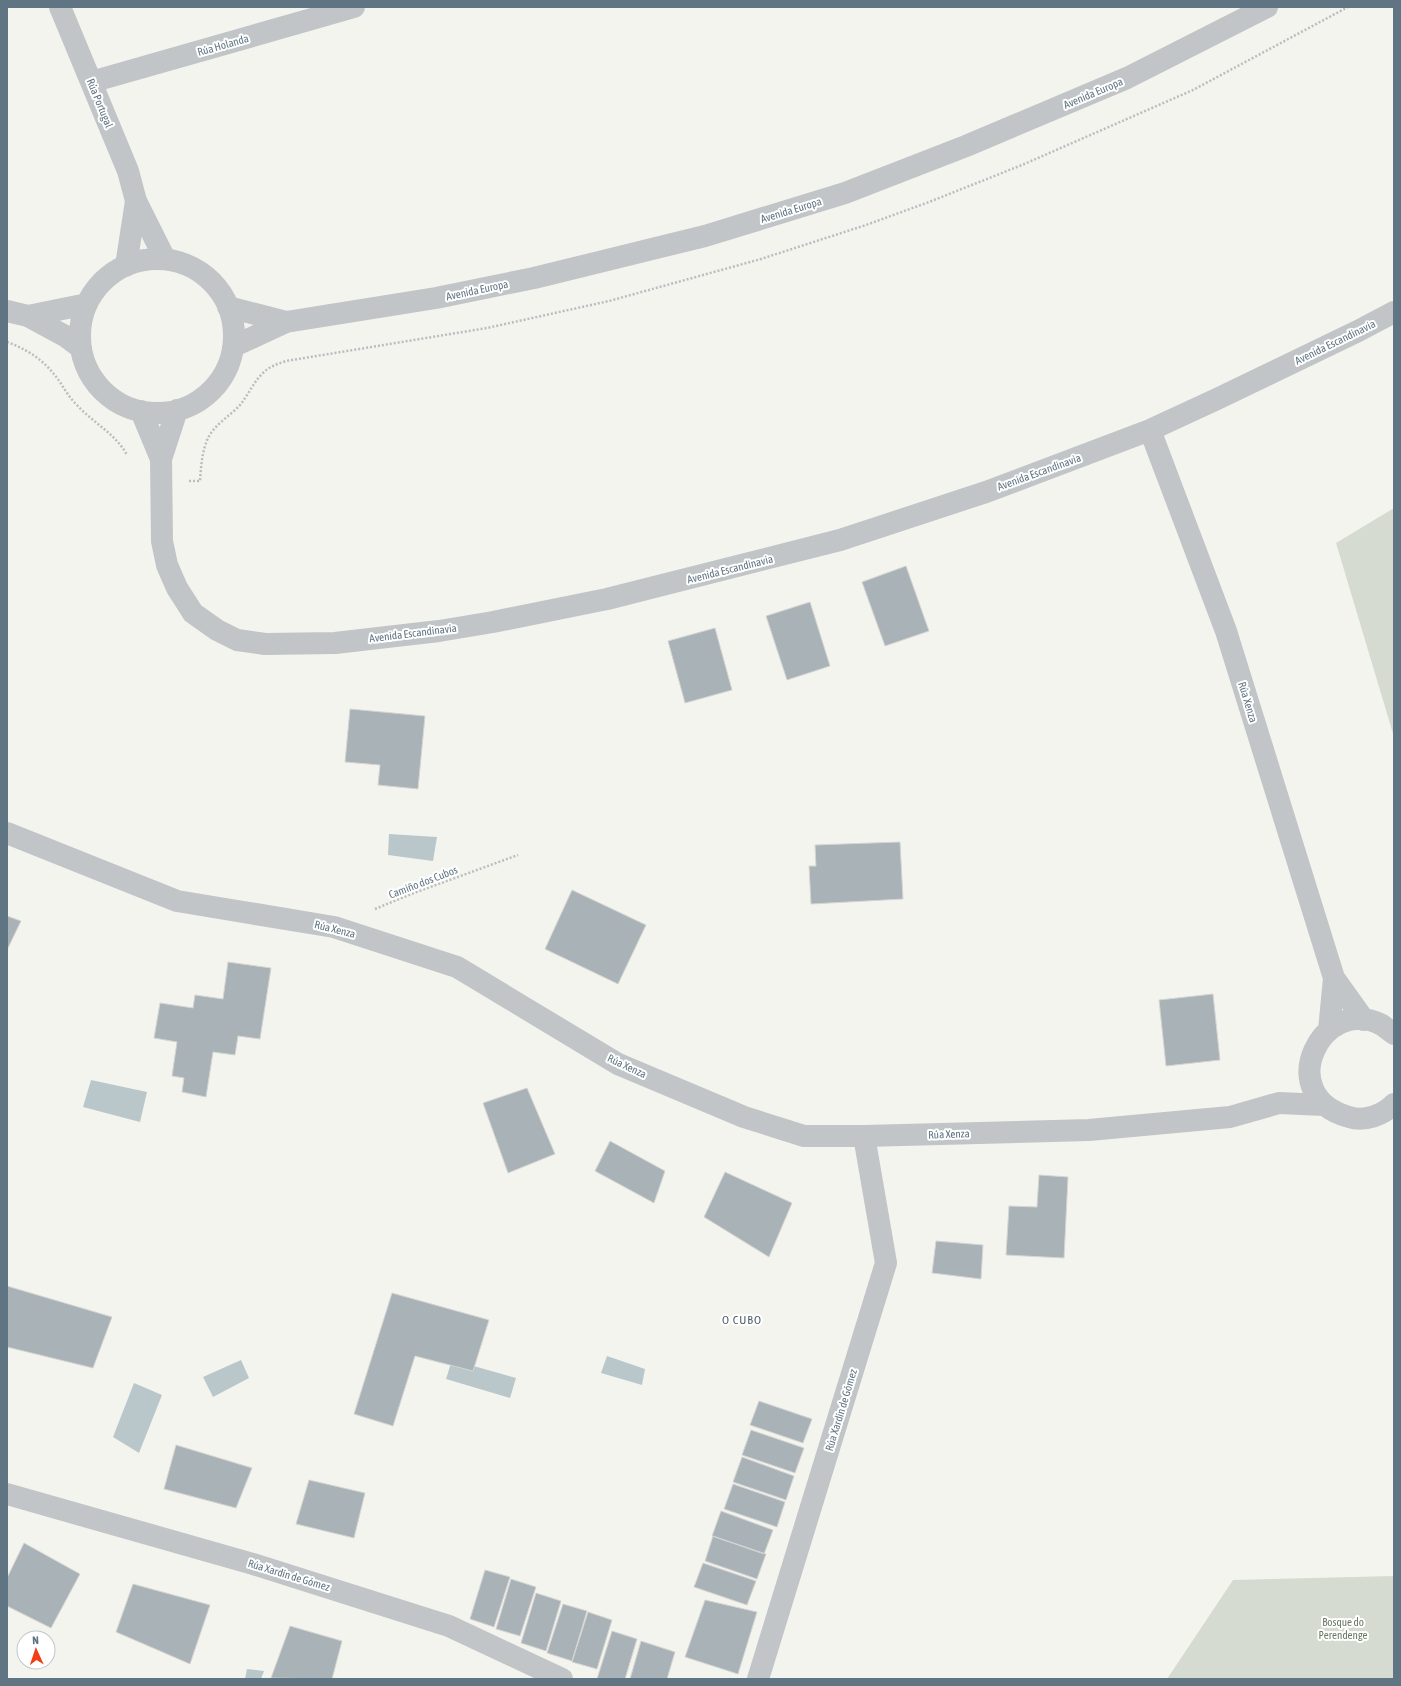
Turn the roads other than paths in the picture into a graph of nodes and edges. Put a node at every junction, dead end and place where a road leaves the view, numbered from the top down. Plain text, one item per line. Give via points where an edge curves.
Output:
1 (60, 7) edge
2 (354, 7) edge
3 (1267, 7) edge
4 (91, 82) junction
5 (136, 201) junction
6 (165, 259) junction
7 (126, 266) junction
8 (87, 304) junction
9 (228, 307) junction
10 (7, 311) edge
11 (1394, 312) edge
12 (28, 316) junction
13 (286, 322) junction
14 (234, 346) junction
15 (81, 348) junction
16 (178, 410) junction
17 (141, 411) junction
18 (1150, 430) junction
19 (161, 459) junction
20 (7, 833) edge
21 (1334, 978) junction
22 (1364, 1020) junction
23 (1329, 1030) junction
24 (1394, 1034) edge
25 (1310, 1077) junction
26 (1279, 1103) junction
27 (1394, 1104) edge
28 (1324, 1105) junction
29 (864, 1136) junction
30 (7, 1494) edge
31 (562, 1679) edge
32 (758, 1679) edge

1 - 4 street, Rúa Portugal
2 - 4 street, Rúa Holanda
3 - 13 street, Avenida Europa via 1127,78 966,146 845,193 705,236 534,278 436,298
4 - 5 street, Rúa Portugal via 128,171
5 - 6 street, Rúa Portugal
5 - 7 street, Rúa Portugal
6 - 7 street via 145,260
6 - 9 street via 185,264 204,275 218,289
7 - 8 street via 110,275 97,288
8 - 12 street
8 - 15 street via 82,318
9 - 13 street, Avenida Europa
9 - 14 street via 233,326
10 - 12 street
11 - 18 street, Avenida Escandinavia
12 - 15 street via 65,336
13 - 14 street, Avenida Europa
14 - 16 street via 221,380 209,393
15 - 17 street via 86,366 95,382 108,395 124,405
16 - 17 street via 159,413
16 - 19 street, Avenida Escandinavia
17 - 19 street, Avenida Escandinavia
18 - 19 street, Avenida Escandinavia via 986,492 826,544 584,604 439,631 335,643 265,644 237,640 193,613 176,588 167,565 162,541
18 - 21 street, Rúa Xenza via 1226,631
20 - 29 street, Rúa Xenza via 178,901 334,927 457,967 618,1064 744,1117 804,1136
21 - 22 street, Rúa Xenza
21 - 23 street, Rúa Xenza
22 - 23 street, Rúa Xenza via 1352,1020
22 - 24 street, Rúa Xenza via 1381,1025
23 - 25 street, Rúa Xenza via 1313,1050
25 - 26 street, Rúa Xenza
25 - 28 street, Rúa Xenza via 1315,1092
26 - 28 street, Rúa Xenza
26 - 29 street, Rúa Xenza via 1230,1117 1089,1130
27 - 28 street, Rúa Xenza via 1388,1110 1372,1117 1355,1119 1338,1114
29 - 32 street, Rúa Xardín de Gómez via 886,1263
30 - 31 street, Rúa Xardín de Gómez via 253,1564 449,1626

